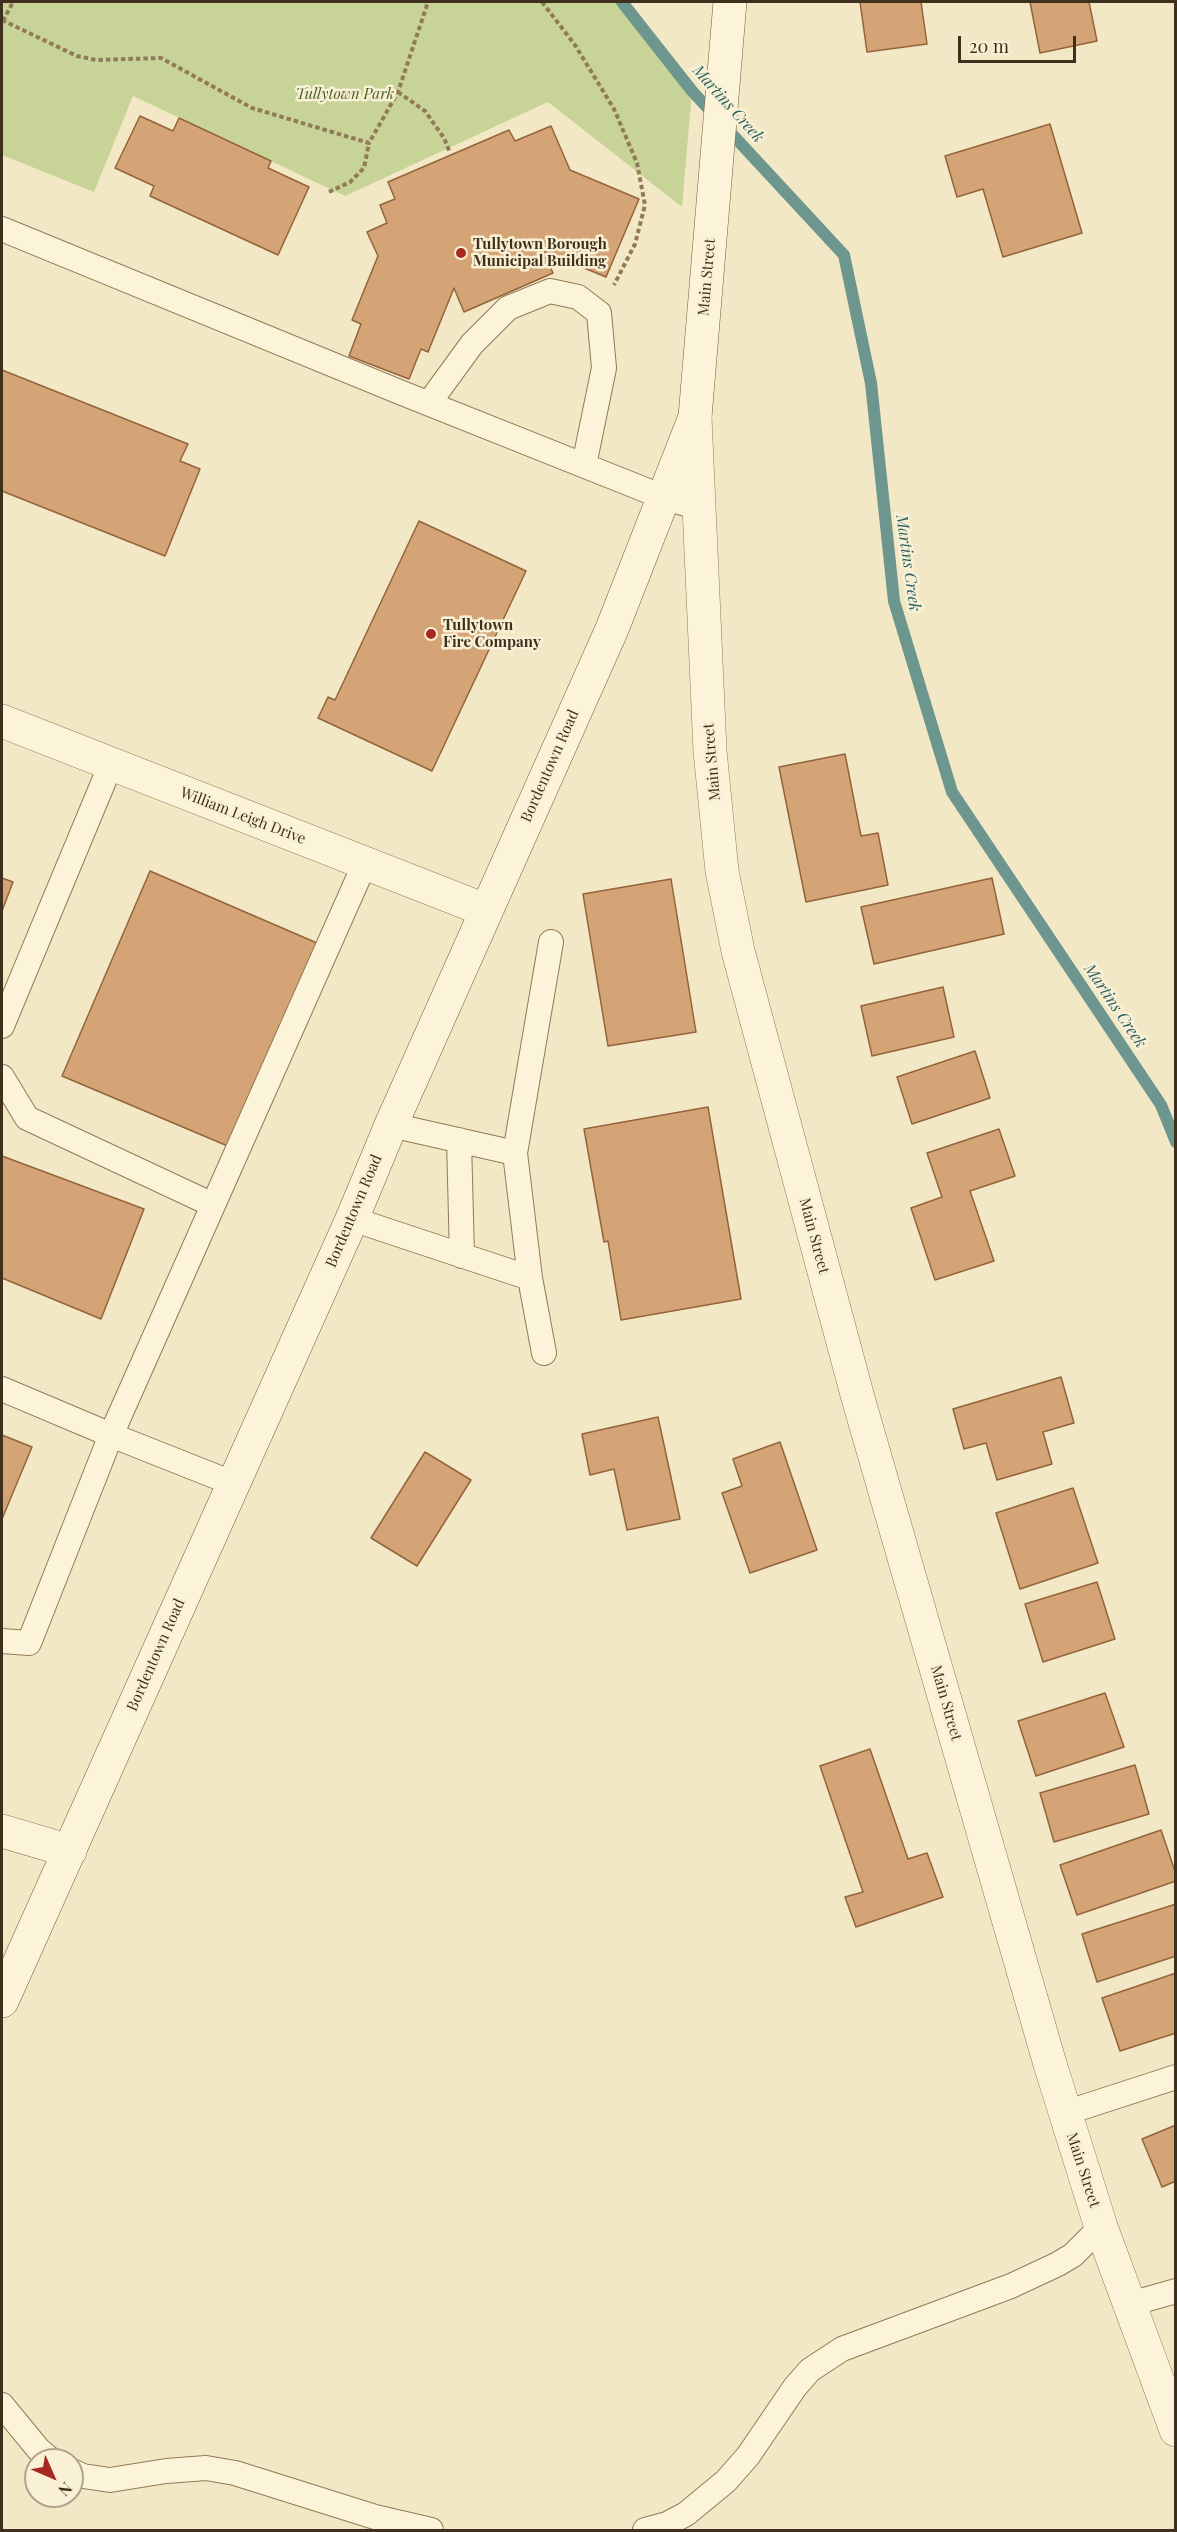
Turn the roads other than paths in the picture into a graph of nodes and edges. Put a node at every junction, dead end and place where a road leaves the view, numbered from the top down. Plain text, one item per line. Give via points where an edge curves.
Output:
1 (730, 2) edge
2 (2, 229) edge
3 (429, 404) junction
4 (695, 417) junction
5 (584, 465) junction
6 (663, 497) junction
7 (699, 508) junction
8 (2, 721) edge
9 (111, 764) junction
10 (365, 863) junction
11 (486, 910) junction
12 (551, 942) dead end
13 (2, 1026) edge
14 (2, 1077) edge
15 (391, 1125) junction
16 (459, 1140) junction
17 (515, 1154) junction
18 (213, 1205) junction
19 (352, 1219) junction
20 (462, 1256) junction
21 (530, 1278) junction
22 (544, 1353) dead end
23 (2, 1389) edge
24 (111, 1435) junction
25 (232, 1483) junction
26 (2, 1641) edge
27 (2, 1831) edge
28 (70, 1851) junction
29 (2, 2001) edge
30 (1176, 2077) edge
31 (1065, 2112) junction
32 (1101, 2226) junction
33 (1176, 2290) edge
34 (1130, 2304) junction
35 (2, 2405) edge
36 (1176, 2430) edge
37 (37, 2448) edge
38 (84, 2476) edge
39 (431, 2530) edge
40 (645, 2530) edge

1 - 4 street, Main Street
2 - 3 lane
3 - 5 lane
3 - 5 lane via 472,344 508,308 550,291 578,297 599,313 604,368
4 - 6 street, Bordentown Road
4 - 7 street, Main Street
5 - 6 lane
6 - 7 lane
6 - 11 street, Bordentown Road via 612,629
7 - 31 street, Main Street via 710,751 722,871 738,951 858,1398
8 - 9 street, William Leigh Drive
9 - 10 street, William Leigh Drive
9 - 13 lane
10 - 11 street, William Leigh Drive
10 - 18 lane
11 - 15 street, Bordentown Road
12 - 17 lane
14 - 18 lane via 27,1118
15 - 16 lane
15 - 19 street, Bordentown Road
16 - 17 lane
16 - 20 lane
17 - 21 lane
18 - 24 lane
19 - 20 lane
19 - 25 street, Bordentown Road
20 - 21 lane
21 - 22 lane
23 - 24 lane
24 - 25 lane
24 - 26 lane via 29,1643
25 - 28 street, Bordentown Road
27 - 28 street
28 - 29 street, Bordentown Road
30 - 31 lane
31 - 32 street, Main Street
32 - 34 street, Main Street
32 - 40 lane via 1058,2265 842,2349 810,2370 726,2481 686,2514
33 - 34 lane
34 - 36 street, Main Street
35 - 37 lane
38 - 39 lane via 110,2480 206,2469

